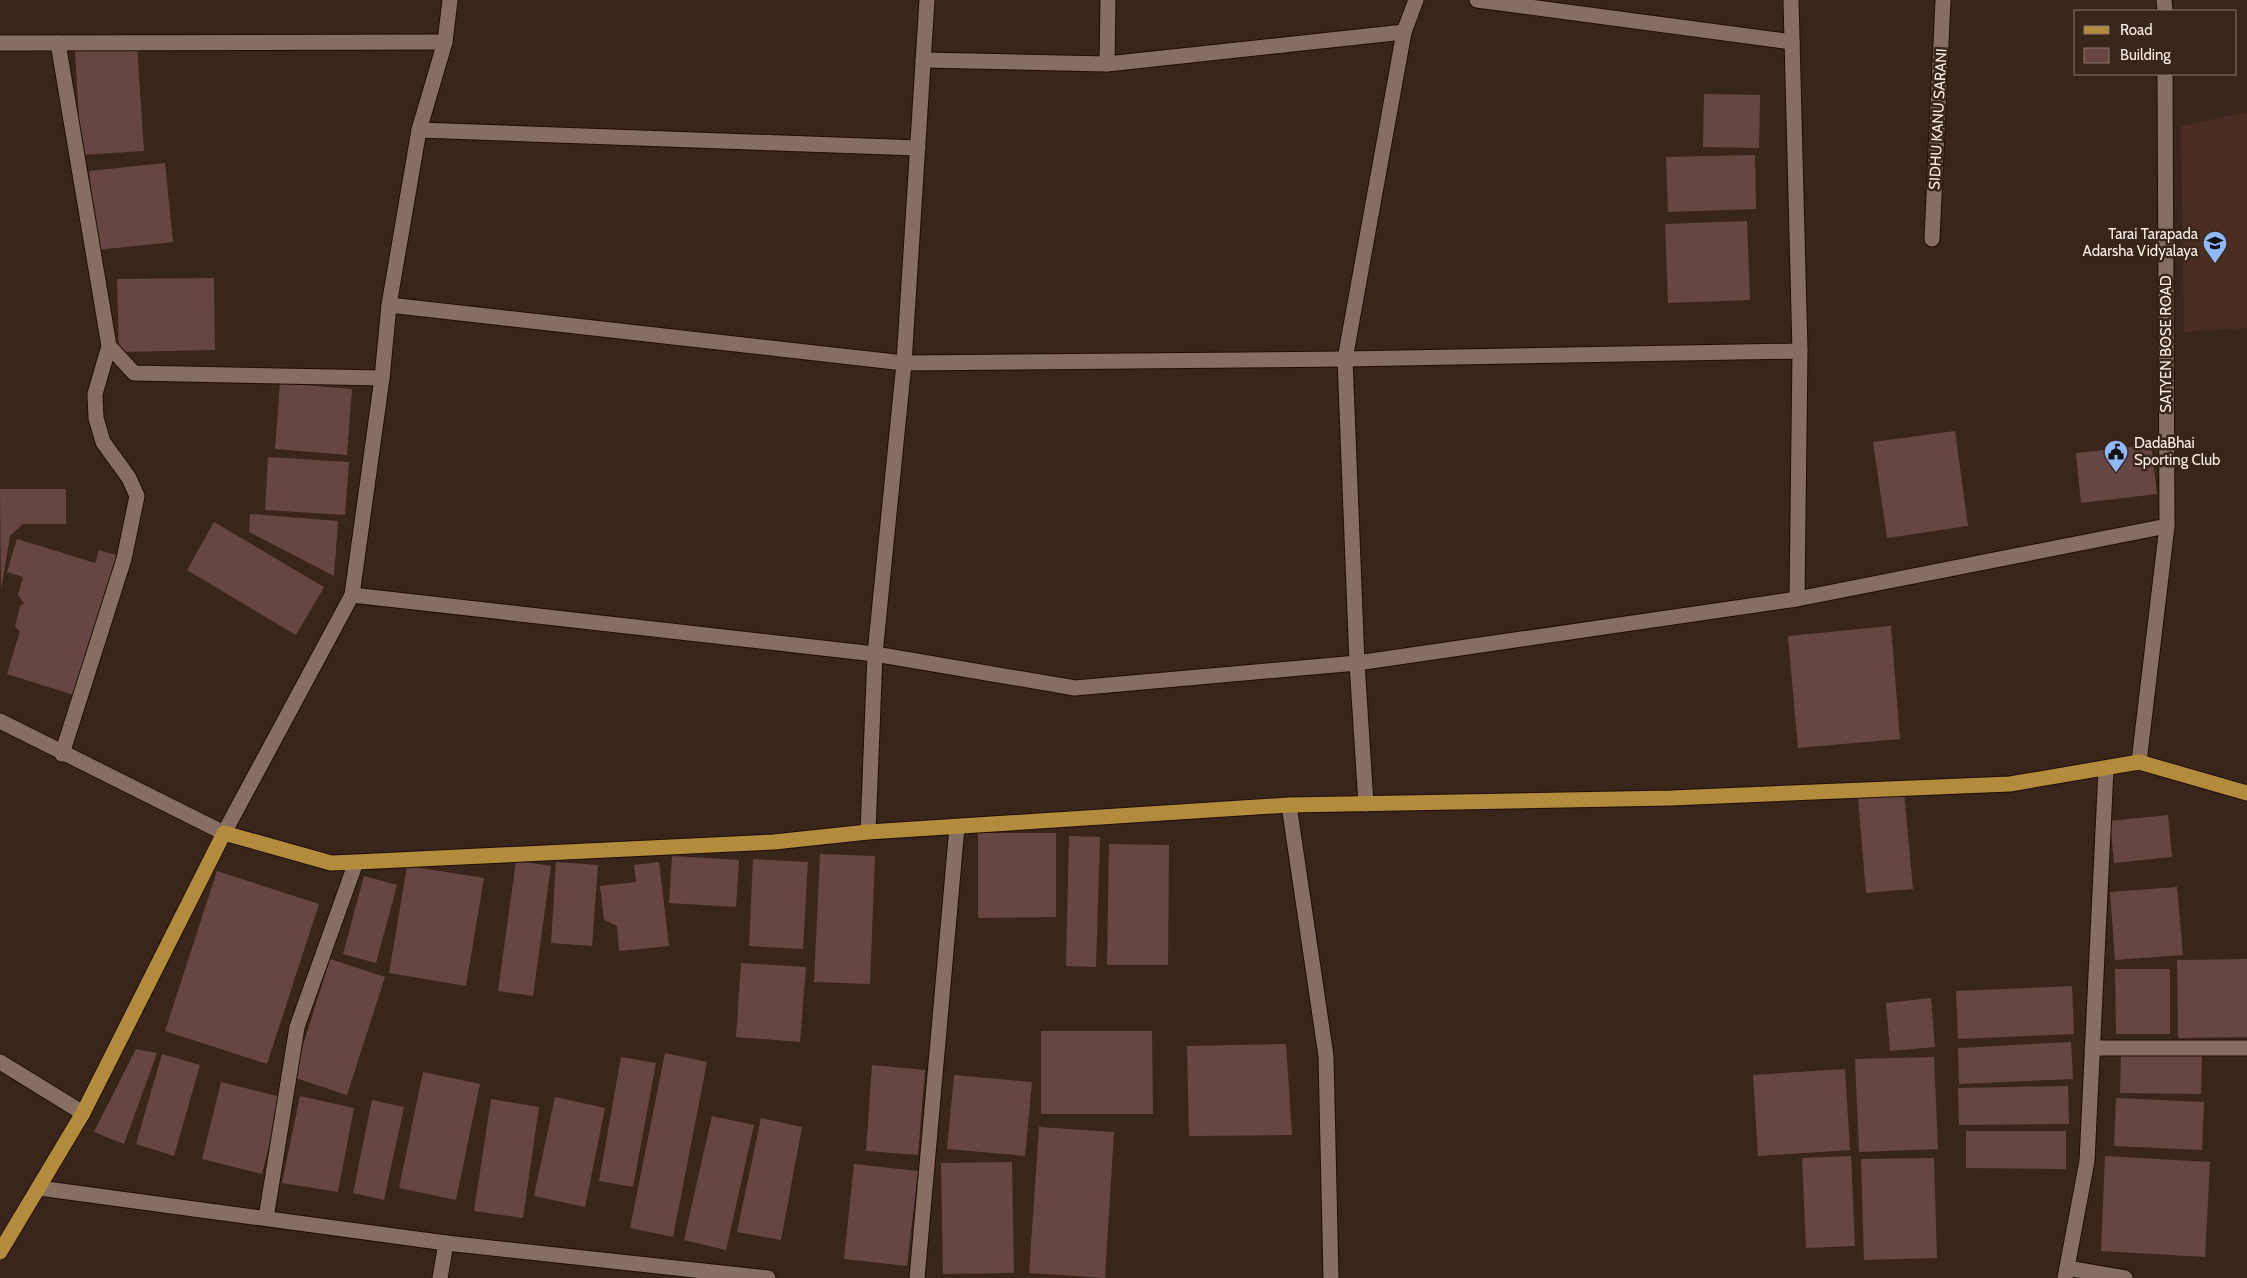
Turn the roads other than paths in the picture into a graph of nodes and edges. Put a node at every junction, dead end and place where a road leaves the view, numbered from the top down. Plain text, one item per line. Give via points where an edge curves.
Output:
1 (450, 0) edge
2 (927, 0) edge
3 (1108, 0) edge
4 (1416, 0) edge
5 (1477, 0) edge
6 (1791, 0) edge
7 (1943, 0) edge
8 (1404, 32) junction
9 (445, 42) junction
10 (1792, 42) junction
11 (0, 43) edge
12 (58, 43) junction
13 (923, 60) junction
14 (1107, 64) junction
15 (2165, 75) edge
16 (419, 130) junction
17 (918, 148) junction
18 (1932, 239) dead end
19 (389, 305) junction
20 (109, 346) junction
21 (1800, 351) junction
22 (1345, 359) junction
23 (904, 363) junction
24 (382, 378) junction
25 (2167, 526) junction
26 (352, 595) junction
27 (1797, 599) junction
28 (875, 654) junction
29 (1357, 663) junction
30 (0, 721) edge
31 (62, 754) junction
32 (2139, 762) junction
33 (2106, 769) junction
34 (2247, 793) edge
35 (1366, 804) junction
36 (1290, 805) junction
37 (956, 826) junction
38 (868, 832) junction
39 (224, 833) junction
40 (356, 862) junction
41 (2092, 1048) junction
42 (2247, 1048) edge
43 (0, 1062) edge
44 (83, 1113) junction
45 (39, 1188) junction
46 (266, 1218) junction
47 (446, 1243) junction
48 (0, 1252) edge
49 (2066, 1273) edge
50 (715, 1275) edge
51 (440, 1278) edge
52 (768, 1278) edge
53 (917, 1278) edge
54 (1331, 1278) edge
55 (2125, 1278) edge

1 - 9 street
2 - 13 street
3 - 14 street
4 - 8 street
5 - 10 street
6 - 10 street
7 - 18 street, SIDHU KANU SARANI
8 - 14 street
8 - 22 street
9 - 12 street
9 - 16 street
10 - 21 street
11 - 12 street
12 - 20 street
13 - 14 street
13 - 17 street
15 - 25 street, SATYEN BOSE ROAD
16 - 17 street
16 - 19 street
17 - 23 street
19 - 23 street
19 - 24 street
20 - 24 street via 134,373
20 - 31 street via 95,394 96,418 103,442 137,496 124,559
21 - 22 street
21 - 27 street
22 - 23 street
22 - 29 street
23 - 28 street
24 - 26 street
25 - 27 street
25 - 32 street, SATYEN BOSE ROAD
26 - 28 street
26 - 39 street
27 - 29 street
28 - 29 street via 1075,688
28 - 38 street
29 - 35 street
30 - 31 street
31 - 39 street
32 - 33 main road
32 - 34 main road
33 - 35 main road via 2010,784 1671,798
33 - 41 street
35 - 36 main road
36 - 37 main road
36 - 54 street via 1326,1056
37 - 38 main road
37 - 53 street
38 - 40 main road via 774,842
39 - 40 main road via 331,863
39 - 44 main road
40 - 46 street via 296,1027
41 - 42 street
41 - 49 street via 2087,1161
43 - 44 street
44 - 45 main road
45 - 46 street
45 - 48 main road
46 - 47 street
47 - 50 street
47 - 51 street
49 - 55 street
50 - 52 street

